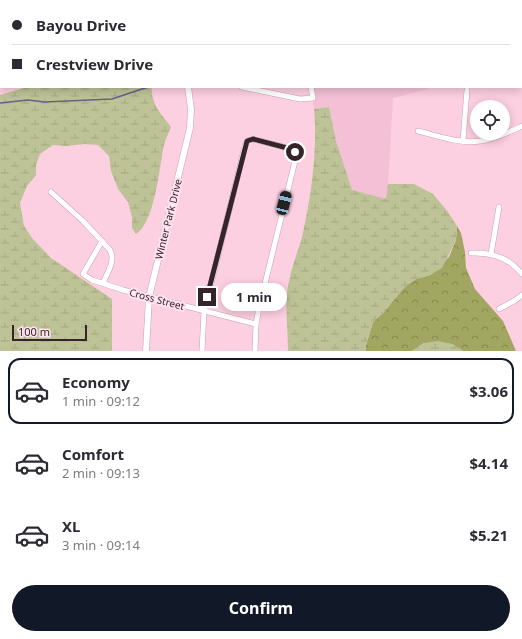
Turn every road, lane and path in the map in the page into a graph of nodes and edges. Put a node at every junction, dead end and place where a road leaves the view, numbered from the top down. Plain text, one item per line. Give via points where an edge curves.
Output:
1 (188, 88) edge
2 (247, 88) edge
3 (311, 88) edge
4 (467, 90) dead end
5 (522, 126) edge
6 (418, 131) dead end
7 (463, 141) junction
8 (51, 192) dead end
9 (499, 207) dead end
10 (102, 241) junction
11 (471, 253) dead end
12 (491, 254) junction
13 (522, 274) edge
14 (103, 283) junction
15 (522, 295) edge
16 (150, 297) junction
17 (500, 309) dead end
18 (204, 312) junction
19 (256, 324) junction
20 (146, 351) edge
21 (202, 351) edge
22 (255, 351) edge

1 - 16 street, Winter Park Drive via 190,128
2 - 3 street via 300,99 313,98
4 - 7 street
5 - 7 street via 480,141
6 - 7 street
8 - 10 street
9 - 12 street
10 - 14 street via 112,254
10 - 14 street, Cross Street via 83,274
11 - 12 street
12 - 13 street via 513,263
14 - 16 street, Cross Street
15 - 17 street
16 - 18 street, Cross Street
16 - 20 street, Winter Park Drive
18 - 19 street, Cross Street
18 - 19 street via 247,141 253,139 291,149 295,152 296,158
18 - 21 street
19 - 22 street

